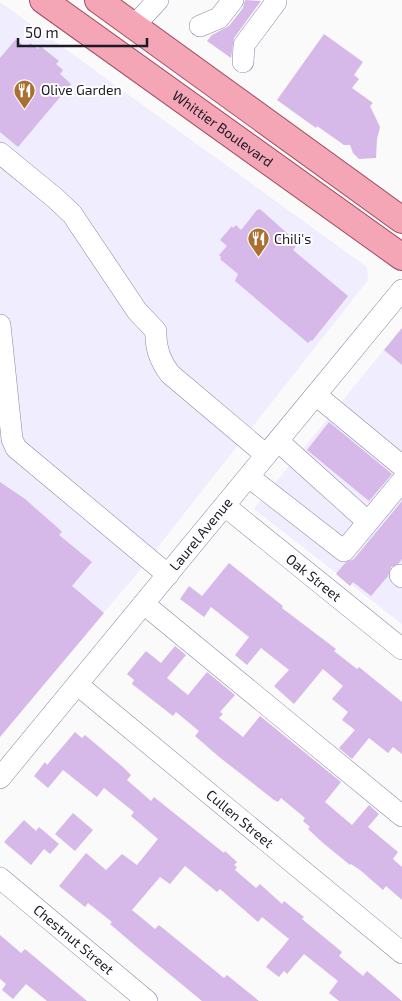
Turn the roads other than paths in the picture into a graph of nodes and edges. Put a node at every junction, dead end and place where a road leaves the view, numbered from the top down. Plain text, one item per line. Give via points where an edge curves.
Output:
1 (43, 0) edge
2 (98, 0) edge
3 (158, 0) edge
4 (233, 0) edge
5 (276, 0) edge
6 (134, 26) junction
7 (200, 26) dead end
8 (243, 62) dead end
9 (0, 153) edge
10 (402, 220) edge
11 (402, 258) edge
12 (402, 290) edge
13 (0, 324) edge
14 (316, 395) junction
15 (272, 448) junction
16 (402, 466) edge
17 (249, 477) junction
18 (402, 481) edge
19 (225, 506) junction
20 (368, 522) junction
21 (168, 575) junction
22 (144, 604) junction
23 (402, 649) edge
24 (78, 685) junction
25 (0, 778) edge
26 (402, 816) edge
27 (0, 878) edge
28 (402, 953) edge
29 (148, 1001) edge

1 - 11 main road, Whittier Boulevard
2 - 6 main road
3 - 6 street
4 - 7 street via 219,18
5 - 8 street via 244,45
6 - 10 main road
9 - 15 street via 72,214 138,311 156,331 155,345 170,374
12 - 14 street, Laurel Avenue
13 - 21 street via 12,439 16,448
14 - 15 street, Laurel Avenue
14 - 16 street
15 - 17 street, Laurel Avenue
15 - 20 street
17 - 19 street, Laurel Avenue
17 - 20 street via 344,551
18 - 20 street
19 - 21 street, Laurel Avenue
19 - 23 street, Oak Street
21 - 22 street, Laurel Avenue
22 - 24 street, Laurel Avenue
22 - 26 street
24 - 25 street, Laurel Avenue
24 - 28 street, Cullen Street
27 - 29 street, Chestnut Street

